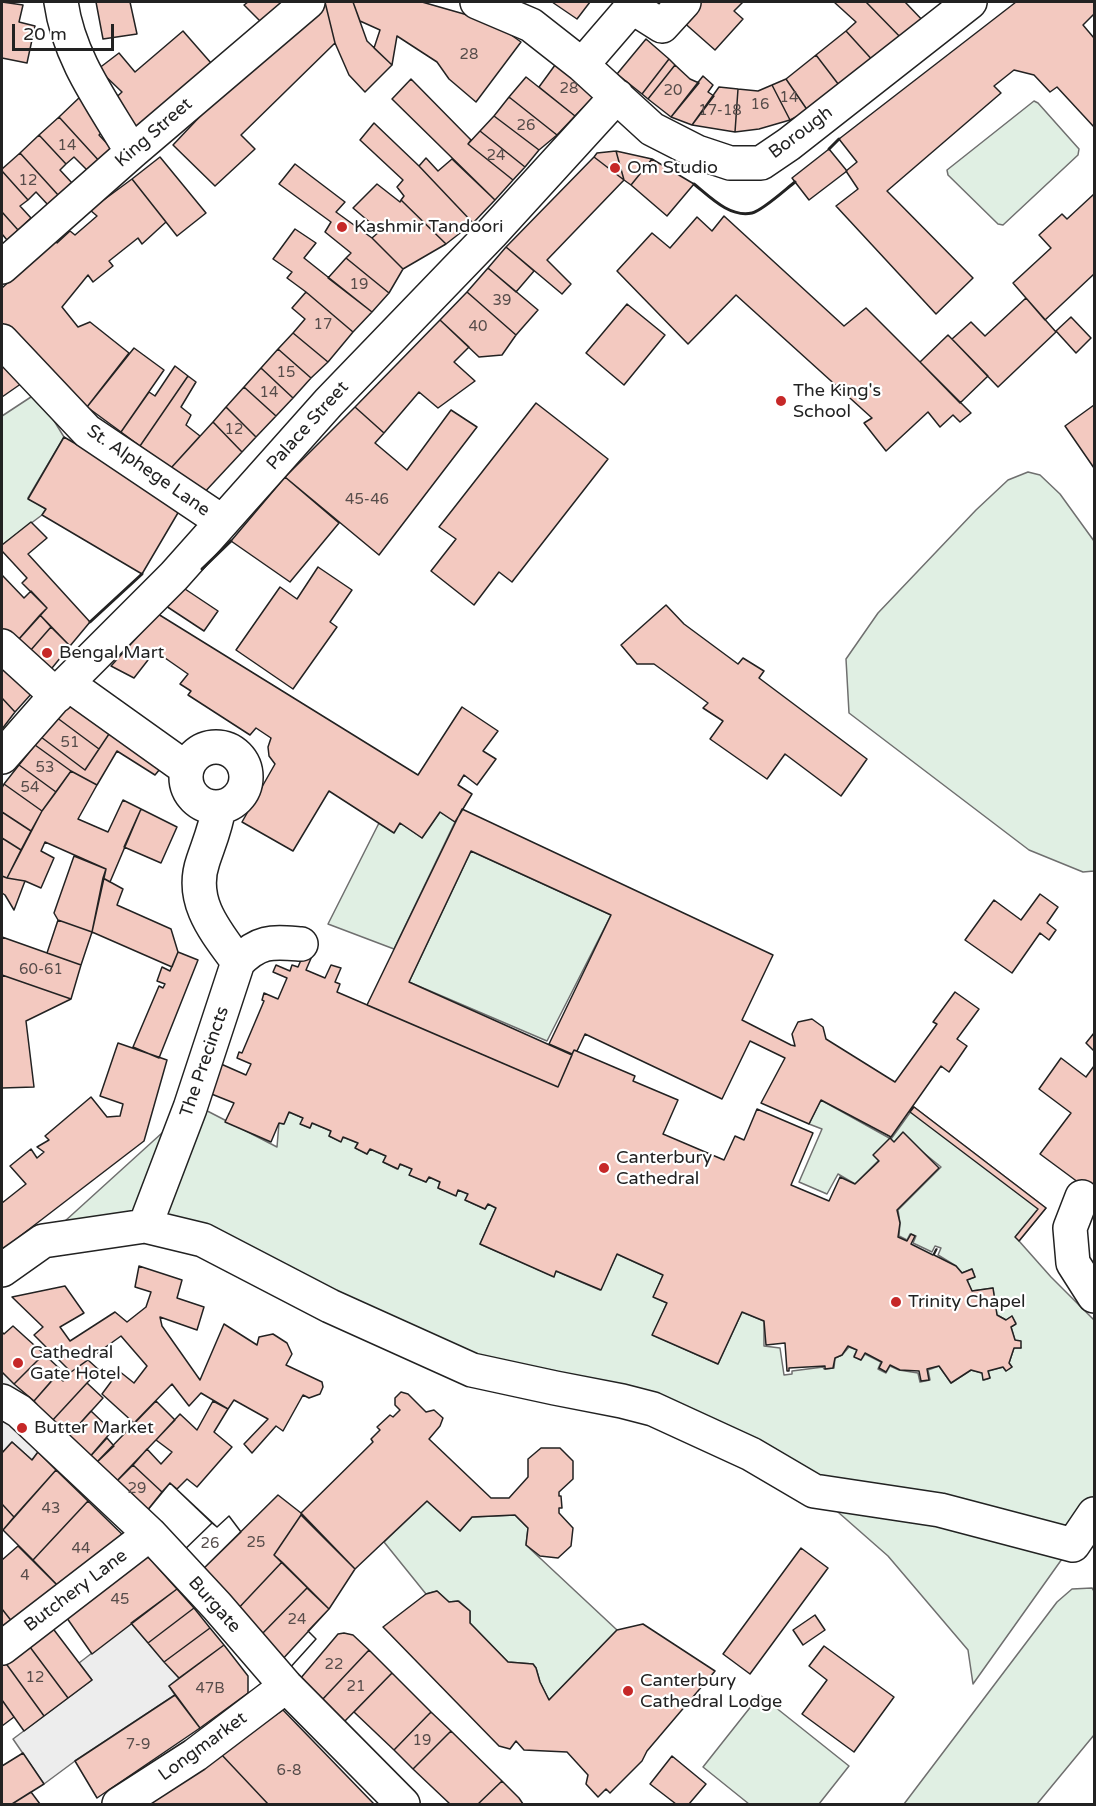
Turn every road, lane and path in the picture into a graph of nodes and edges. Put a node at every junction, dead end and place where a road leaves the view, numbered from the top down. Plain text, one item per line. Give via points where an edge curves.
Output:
1 (61, 2) edge
2 (308, 2) edge
3 (477, 2) edge
4 (684, 2) edge
5 (970, 2) edge
6 (628, 4) edge
7 (582, 65) junction
8 (617, 96) junction
9 (132, 152) junction
10 (2, 267) edge
11 (2, 341) edge
12 (221, 521) junction
13 (2, 646) edge
14 (66, 693) junction
15 (2, 758) edge
16 (187, 770) junction
17 (219, 807) junction
18 (301, 944) dead end
19 (238, 962) junction
20 (1082, 1197) dead end
21 (146, 1226) junction
22 (2, 1270) edge
23 (1095, 1296) edge
24 (10, 1406) edge
25 (1095, 1514) edge
26 (150, 1534) junction
27 (2, 1648) edge
28 (286, 1686) junction
29 (119, 1804) edge
30 (403, 1804) edge

1 - 9 street via 81,67
2 - 9 street, King Street
3 - 7 street via 531,25
4 - 6 street via 662,26
5 - 8 street, Borough via 761,162 730,163 697,152 652,129
6 - 7 street
7 - 8 street
8 - 12 street, Palace Street
9 - 10 street, King Street
11 - 12 street, St. Alphege Lane via 87,431
12 - 14 street, Palace Street via 174,576 67,683
13 - 14 street
14 - 15 street, Palace Street
14 - 16 street
16 - 17 street via 188,789 193,796 209,807
16 - 17 street via 198,753 217,746 227,748 243,762 243,791 237,799
17 - 19 street via 200,873 199,894 205,912
18 - 19 street via 274,942 251,949
19 - 21 street, The Precincts
20 - 23 street via 1070,1228 1073,1263
21 - 22 street via 43,1241
21 - 25 street via 203,1240 330,1306 472,1370 653,1409 751,1454 814,1491 940,1510 1073,1545
24 - 26 street, Burgate
26 - 27 street, Butchery Lane
26 - 28 street, Burgate
28 - 29 street, Longmarket via 195,1755
28 - 30 street, Burgate

